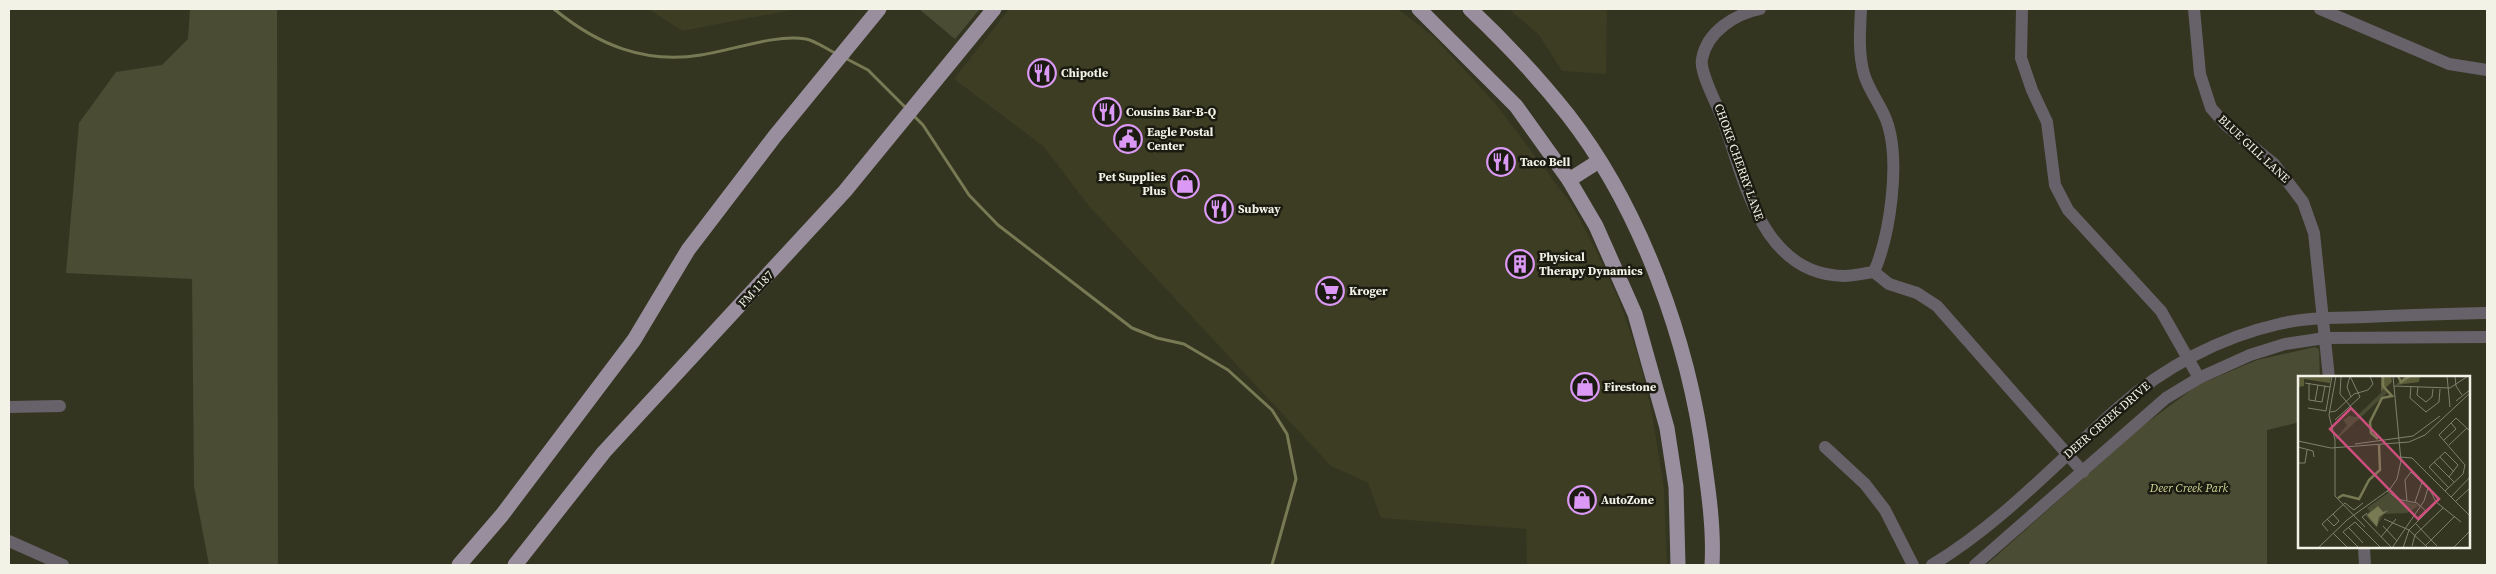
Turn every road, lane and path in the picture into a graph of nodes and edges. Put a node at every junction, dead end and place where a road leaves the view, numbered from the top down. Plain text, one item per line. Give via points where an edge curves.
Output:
1 (879, 9) edge
2 (994, 9) edge
3 (1419, 9) edge
4 (1470, 9) edge
5 (1760, 9) edge
6 (1861, 9) edge
7 (2022, 9) edge
8 (2194, 9) edge
9 (2320, 9) edge
10 (2487, 70) edge
11 (1598, 161) junction
12 (1569, 180) junction
13 (1874, 272) junction
14 (2487, 313) edge
15 (2322, 318) junction
16 (2487, 337) edge
17 (2325, 338) junction
18 (2188, 359) junction
19 (2328, 376) edge
20 (2199, 378) junction
21 (60, 406) dead end
22 (9, 407) edge
23 (1825, 447) dead end
24 (2067, 455) junction
25 (2083, 472) junction
26 (9, 541) edge
27 (2364, 549) edge
28 (63, 565) edge
29 (459, 565) edge
30 (515, 565) edge
31 (1678, 565) edge
32 (1712, 565) edge
33 (1913, 565) edge
34 (1932, 565) edge
35 (1975, 565) edge
36 (2365, 565) edge

1 - 29 main road via 775,136 688,250 634,340 502,515
2 - 30 main road, FM 1187 / FM 1187 via 845,191 604,452
3 - 12 main road via 1516,106
4 - 11 main road via 1514,51 1568,115
5 - 13 street, CHOKE CHERRY LANE via 1729,21 1715,35 1702,59 1704,75 1717,102 1755,212 1774,240 1806,266 1844,276
6 - 13 street via 1860,54 1864,75 1888,123 1893,172 1886,237
7 - 18 street via 2021,58 2046,122 2055,185 2068,210 2162,311
8 - 15 street, BLUE GILL LANE via 2200,74 2212,108 2231,129 2274,164 2303,202 2314,234
9 - 10 street via 2449,64
11 - 12 main road
11 - 32 main road via 1633,222 1663,293 1686,361 1707,480
12 - 31 main road via 1596,226 1635,314 1652,368 1668,428 1676,487
13 - 24 street via 1889,284 1917,293 1936,306
14 - 15 street, DEER CREEK DRIVE
15 - 17 street, BLUE GILL LANE
15 - 18 street, DEER CREEK DRIVE via 2280,323 2239,335
16 - 17 street, DEER CREEK DRIVE
17 - 19 street, BLUE GILL LANE
17 - 20 street, DEER CREEK DRIVE via 2285,344 2250,355
18 - 20 street
18 - 24 street, DEER CREEK DRIVE via 2121,405
20 - 25 street, DEER CREEK DRIVE via 2166,398
21 - 22 street
23 - 33 street via 1865,484 1885,510
24 - 25 street
24 - 34 street, DEER CREEK DRIVE via 1956,551
25 - 35 street, DEER CREEK DRIVE
26 - 28 street
27 - 36 street

